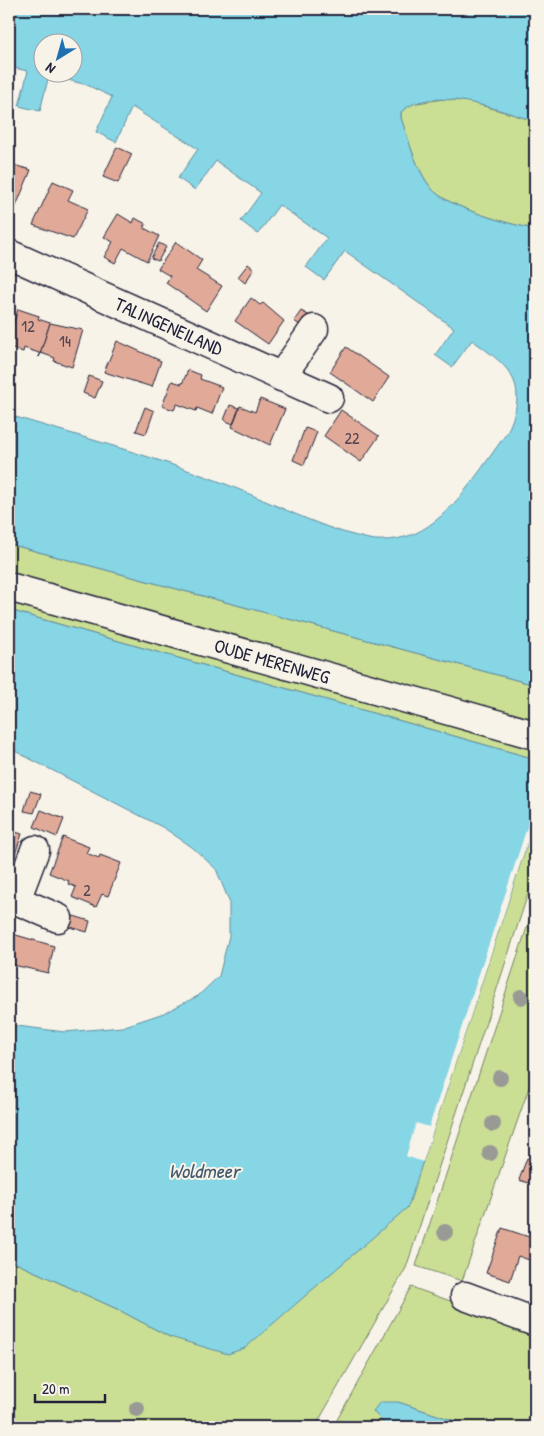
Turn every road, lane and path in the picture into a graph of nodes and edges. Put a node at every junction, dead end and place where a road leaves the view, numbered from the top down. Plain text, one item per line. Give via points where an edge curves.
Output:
1 (9, 254) edge
2 (314, 329) dead end
3 (281, 377) junction
4 (329, 398) dead end
5 (9, 587) edge
6 (535, 735) edge
7 (35, 850) dead end
8 (12, 898) edge
9 (58, 918) dead end
10 (465, 1296) dead end
11 (535, 1322) edge

1 - 3 street, TALINGENEILAND
2 - 3 street
3 - 4 street, TALINGENEILAND
5 - 6 street, OUDE MERENWEG
7 - 8 street
8 - 9 street
10 - 11 street

